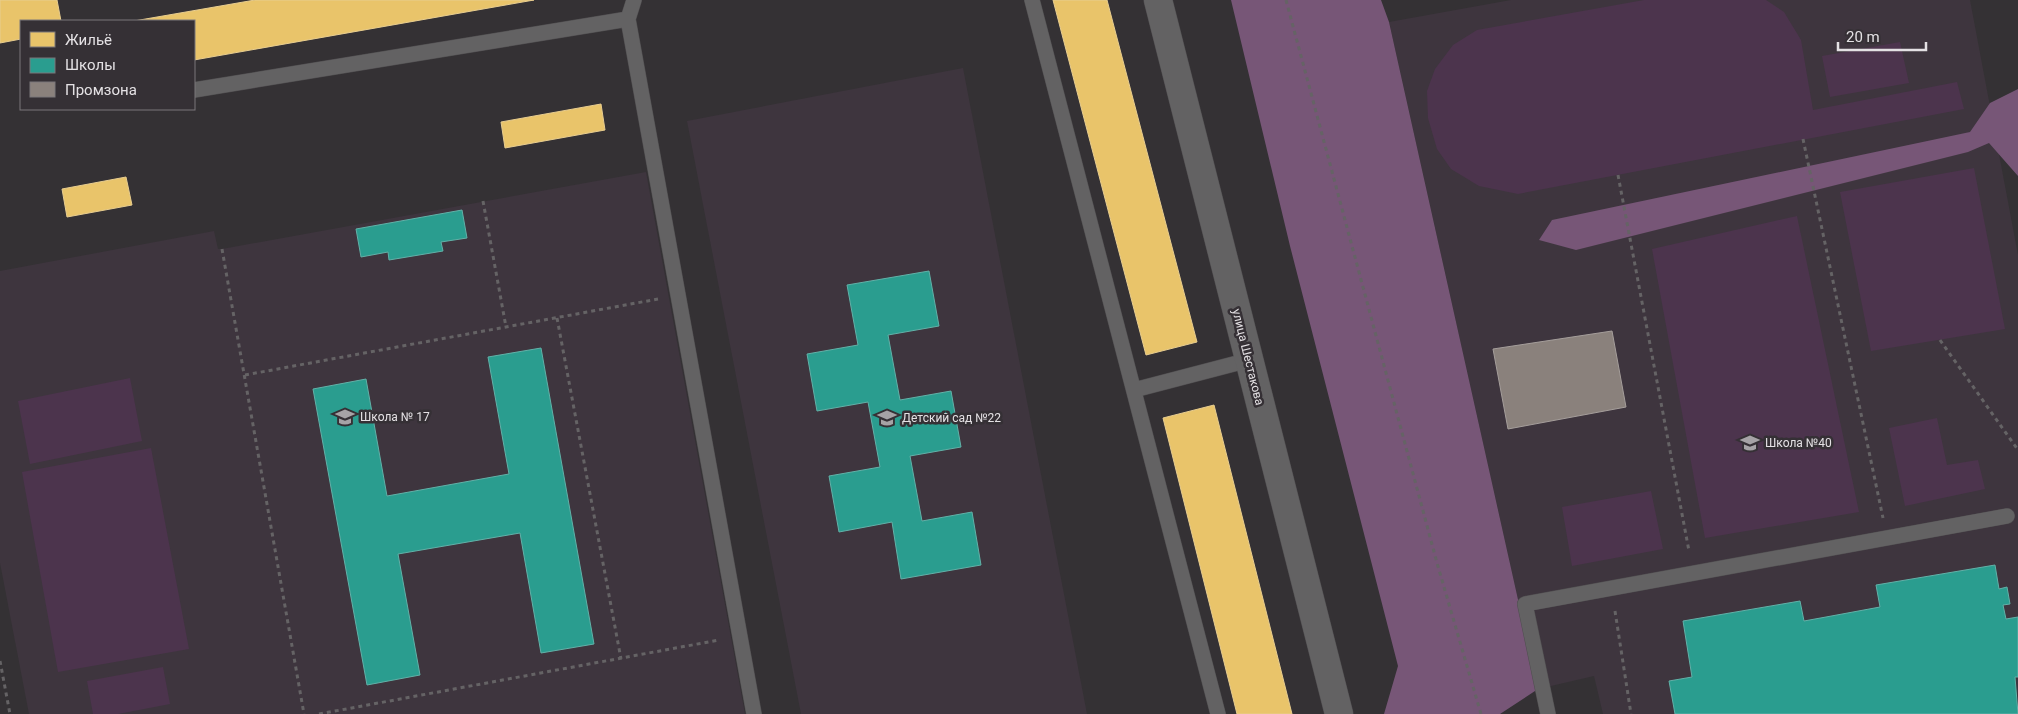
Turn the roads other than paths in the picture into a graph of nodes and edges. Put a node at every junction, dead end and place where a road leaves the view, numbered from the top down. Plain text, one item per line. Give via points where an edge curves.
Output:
1 (634, 0) edge
2 (1032, 0) edge
3 (1158, 0) edge
4 (628, 19) junction
5 (195, 90) edge
6 (1249, 360) junction
7 (1134, 390) junction
8 (2007, 516) dead end
9 (754, 714) edge
10 (1218, 714) edge
11 (1339, 714) edge
12 (1548, 714) edge

1 - 4 lane
2 - 7 lane
3 - 6 street, улица Шестакова
4 - 5 lane
4 - 9 lane
6 - 7 lane
6 - 11 street, улица Шестакова
7 - 10 lane
8 - 12 lane via 1525,604

